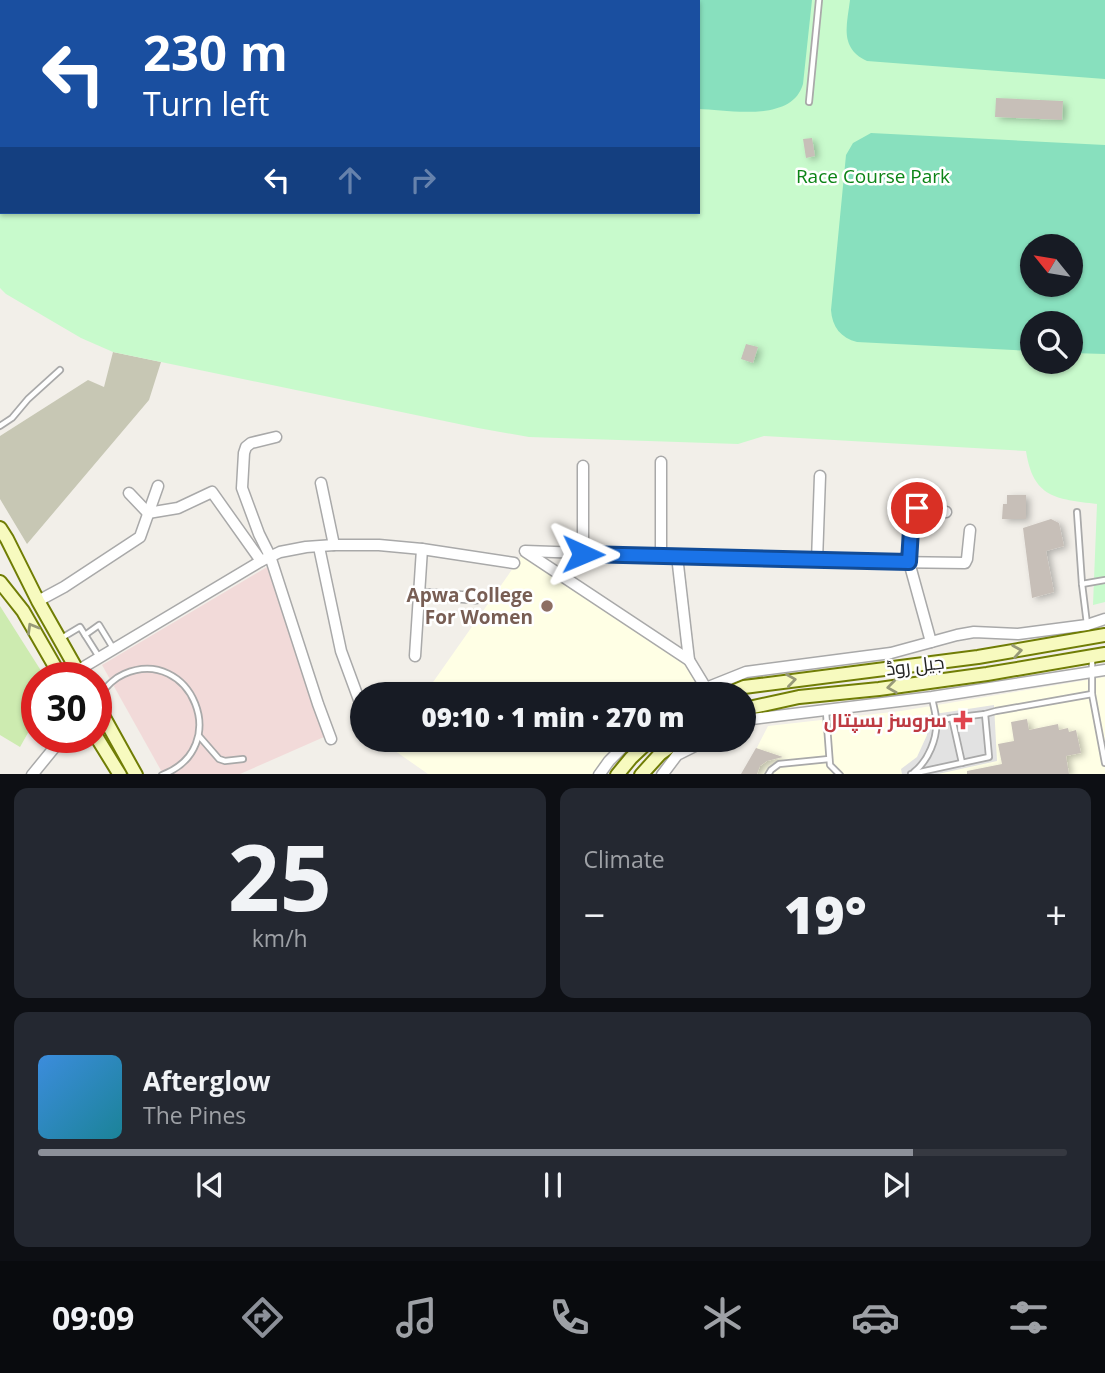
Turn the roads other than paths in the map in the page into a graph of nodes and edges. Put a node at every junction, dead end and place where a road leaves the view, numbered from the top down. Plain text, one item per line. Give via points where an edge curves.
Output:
1 (818, 0) edge
2 (809, 102) dead end
3 (60, 370) dead end
4 (0, 426) edge
5 (276, 437) dead end
6 (661, 462) dead end
7 (583, 466) dead end
8 (820, 476) dead end
9 (321, 483) dead end
10 (158, 486) dead end
11 (129, 493) dead end
12 (946, 512) dead end
13 (1077, 512) dead end
14 (148, 513) junction
15 (0, 528) edge
16 (970, 530) dead end
17 (334, 545) junction
18 (318, 547) junction
19 (422, 549) junction
20 (583, 554) junction
21 (662, 555) junction
22 (677, 556) junction
23 (266, 559) junction
24 (817, 561) junction
25 (909, 562) junction
26 (514, 563) dead end
27 (1105, 580) edge
28 (0, 582) edge
29 (1082, 584) junction
30 (419, 594) junction
31 (476, 598) dead end
32 (38, 601) junction
33 (1105, 619) edge
34 (1087, 625) junction
35 (85, 635) junction
36 (1105, 635) edge
37 (60, 640) junction
38 (926, 643) junction
39 (114, 649) junction
40 (415, 656) dead end
41 (1098, 656) edge
42 (99, 658) junction
43 (688, 660) junction
44 (52, 662) edge
45 (72, 662) edge
46 (94, 662) edge
47 (925, 663) junction
48 (1105, 670) edge
49 (1092, 674) junction
50 (112, 682) edge
51 (352, 682) edge
52 (702, 682) edge
53 (721, 682) edge
54 (756, 685) edge
55 (1092, 694) junction
56 (932, 697) junction
57 (756, 706) edge
58 (826, 711) junction
59 (985, 714) junction
60 (952, 718) junction
61 (756, 719) edge
62 (936, 720) junction
63 (112, 731) edge
64 (199, 736) junction
65 (331, 739) dead end
66 (618, 752) edge
67 (637, 752) edge
68 (663, 752) edge
69 (683, 752) edge
70 (50, 753) edge
71 (106, 753) edge
72 (243, 759) dead end
73 (829, 759) junction
74 (962, 763) junction
75 (1105, 763) edge
76 (33, 774) edge
77 (119, 774) edge
78 (135, 774) edge
79 (165, 774) edge
80 (600, 774) edge
81 (618, 774) edge
82 (642, 774) edge
83 (663, 774) edge
84 (769, 774) edge
85 (839, 774) edge
86 (911, 774) edge

1 - 2 lane
3 - 4 lane
5 - 23 street via 246,447 242,476
6 - 21 street
7 - 20 street
8 - 24 street
9 - 17 street
10 - 14 street
11 - 14 street
12 - 25 street via 914,509
13 - 29 lane
14 - 23 street via 178,508 212,492
14 - 32 street via 139,537
15 - 32 main road
16 - 25 street via 965,563
17 - 18 street
17 - 19 street
18 - 23 street via 292,549
18 - 51 street
19 - 26 street
19 - 30 street
20 - 21 street
20 - 43 street via 525,551
21 - 22 street
22 - 24 street
22 - 43 street
23 - 39 street
23 - 65 street
24 - 25 street
25 - 38 street
27 - 29 lane
44 -> 28 main road
29 - 34 lane
30 - 31 street
30 - 40 street
32 - 37 main road
33 - 34 street
34 - 38 street via 1018,634 974,632
35 - 37 lane via 80,627
35 - 39 lane via 99,625
35 - 42 lane
47 -> 36 main road, جیل روڈ
37 - 45 main road
38 - 47 street
38 - 53 street via 891,653 746,672
39 - 42 street
41 - 49 lane
41 -> 57 main road, جیل روڈ
42 - 46 street
43 - 52 street
54 -> 47 main road, جیل روڈ
48 - 49 street
49 - 55 lane
49 - 56 street
50 - 64 lane via 141,669 174,676 196,702
55 - 59 lane
55 - 75 lane
56 - 58 street
56 - 62 lane
58 - 61 street
58 - 73 lane
59 - 60 lane
59 - 74 lane via 989,757
60 - 62 lane
60 - 74 lane
62 - 86 lane via 929,753
63 - 78 main road
64 - 72 lane via 219,759
64 - 79 lane via 185,762
66 - 80 street
67 - 81 main road
68 - 82 main road
69 - 83 street
70 - 76 street
71 - 77 main road
73 - 84 lane via 788,761
73 - 85 lane
74 - 86 lane

